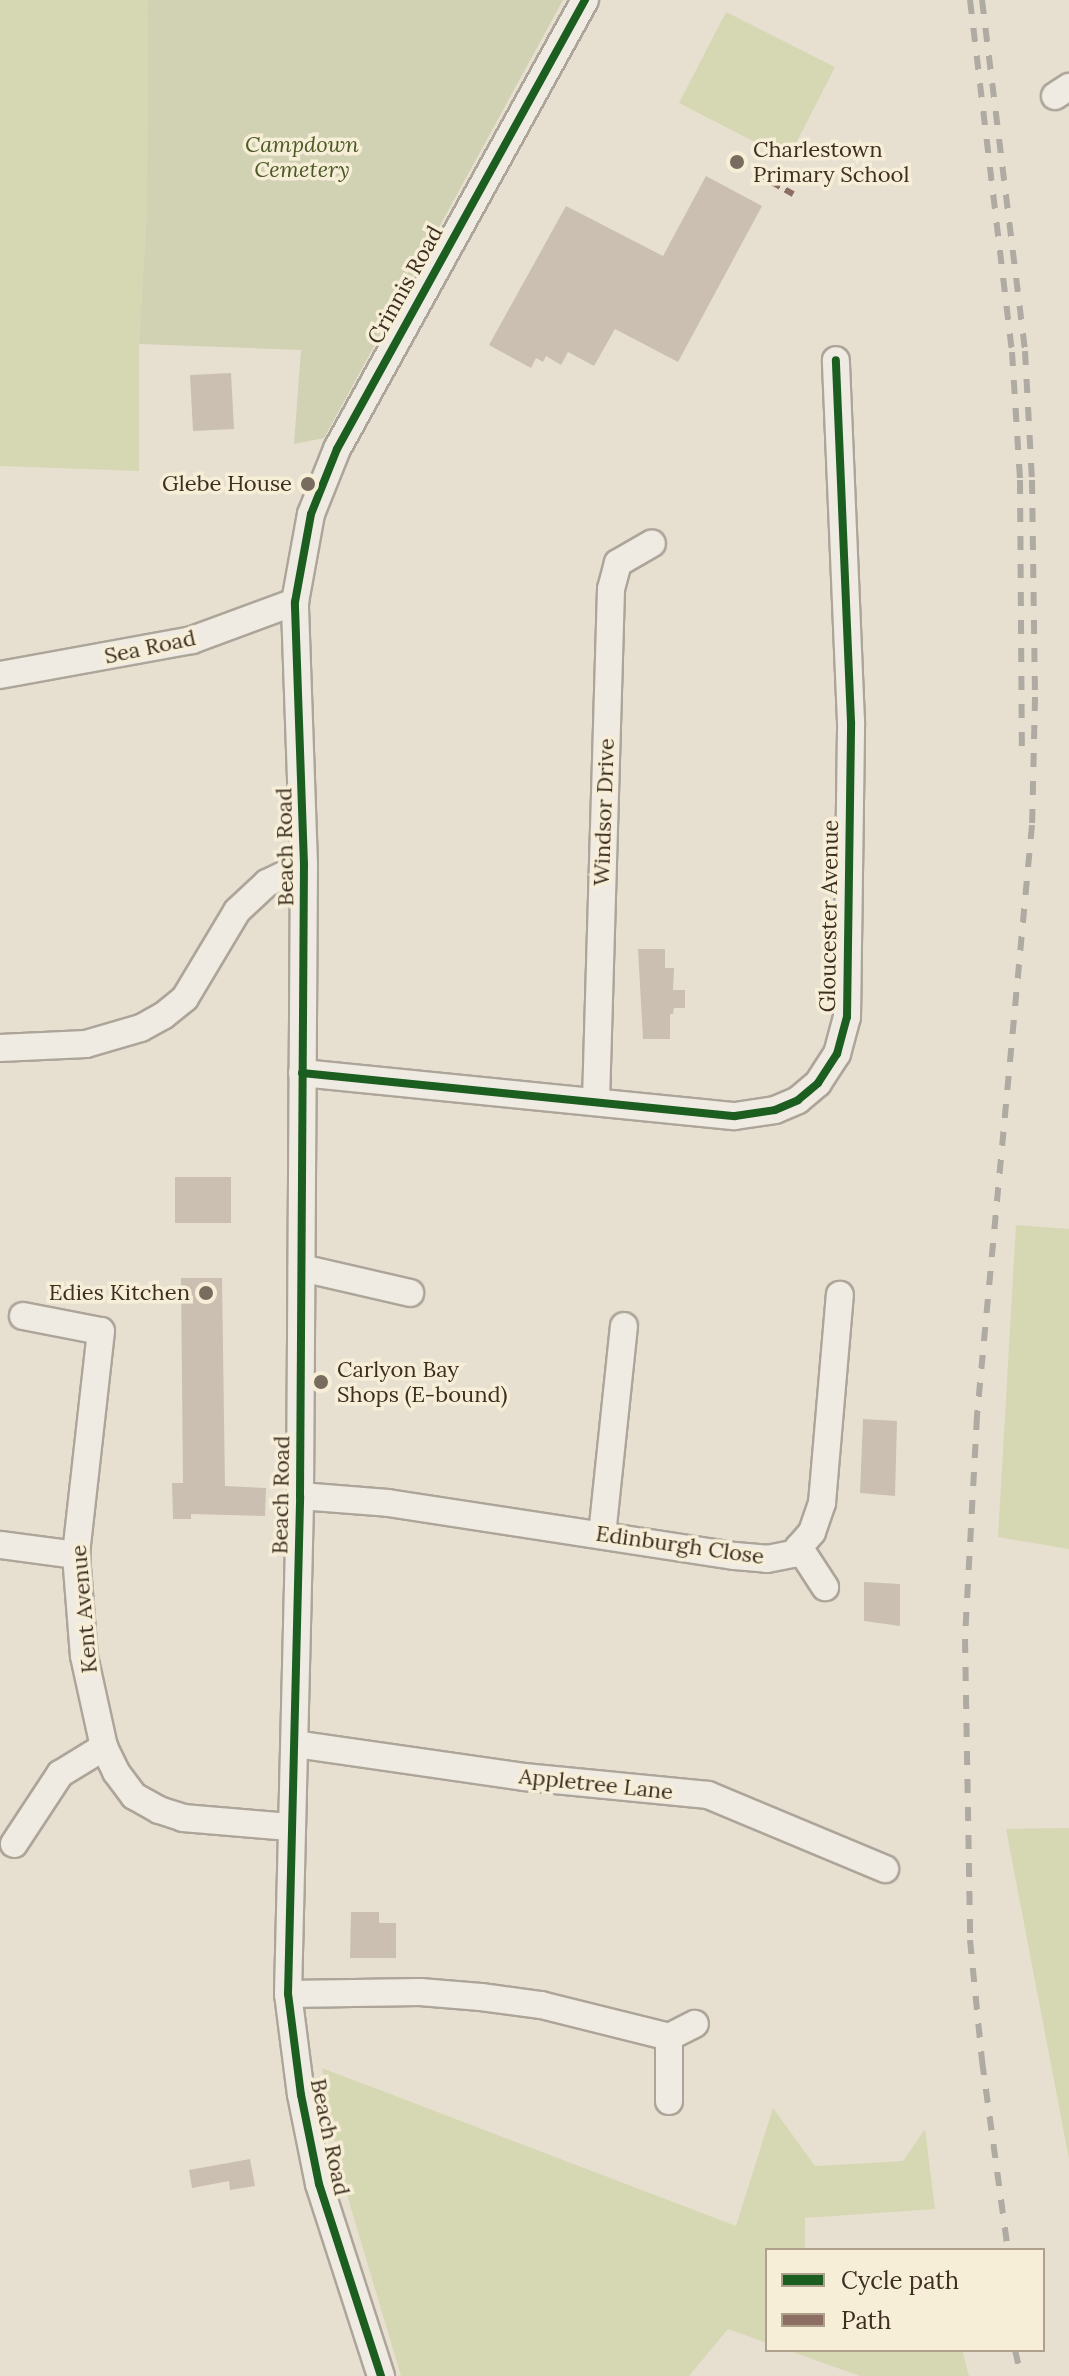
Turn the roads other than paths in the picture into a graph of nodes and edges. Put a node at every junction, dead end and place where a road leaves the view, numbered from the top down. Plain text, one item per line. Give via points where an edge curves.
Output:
1 (585, 0) edge
2 (836, 360) dead end
3 (652, 543) dead end
4 (295, 602) junction
5 (0, 675) edge
6 (304, 865) junction
7 (0, 1048) edge
8 (302, 1073) junction
9 (596, 1101) junction
10 (302, 1268) junction
11 (410, 1293) dead end
12 (840, 1295) dead end
13 (23, 1316) dead end
14 (624, 1326) dead end
15 (300, 1496) junction
16 (602, 1535) junction
17 (0, 1545) edge
18 (799, 1547) junction
19 (76, 1555) junction
20 (825, 1587) dead end
21 (295, 1744) junction
22 (104, 1747) junction
23 (290, 1827) junction
24 (14, 1844) dead end
25 (885, 1869) dead end
26 (288, 1994) junction
27 (695, 2024) dead end
28 (669, 2037) junction
29 (669, 2101) dead end
30 (381, 2376) edge

1 - 4 street, Crinnis Road via 337,449 311,514
2 - 9 street, Gloucester Avenue via 851,722 847,1017 837,1054 818,1083 798,1100 756,1114
3 - 9 street, Windsor Drive via 618,563 611,589
4 - 5 street, Sea Road via 192,640
4 - 6 street, Beach Road
6 - 7 street via 267,883 237,911 185,998 163,1016 86,1044
6 - 8 street, Beach Road
8 - 9 street, Gloucester Avenue
8 - 10 street, Beach Road
10 - 11 street
10 - 15 street, Beach Road
12 - 18 street, Edinburgh Close via 822,1503 812,1532
13 - 19 street, Kent Avenue via 101,1331
14 - 16 street
15 - 16 street, Edinburgh Close via 388,1503
15 - 21 street, Beach Road
16 - 18 street, Edinburgh Close via 767,1559 793,1554
17 - 19 street
18 - 20 street
19 - 22 street, Kent Avenue via 84,1656
21 - 23 street, Beach Road
21 - 25 street, Appletree Lane via 524,1777 708,1795
22 - 23 street, Kent Avenue via 134,1796 159,1810 183,1818
22 - 24 street via 60,1774
23 - 26 street, Beach Road
26 - 28 street via 420,1992 481,1997 541,2005
26 - 30 street, Beach Road via 319,2184
27 - 28 street
28 - 29 street

